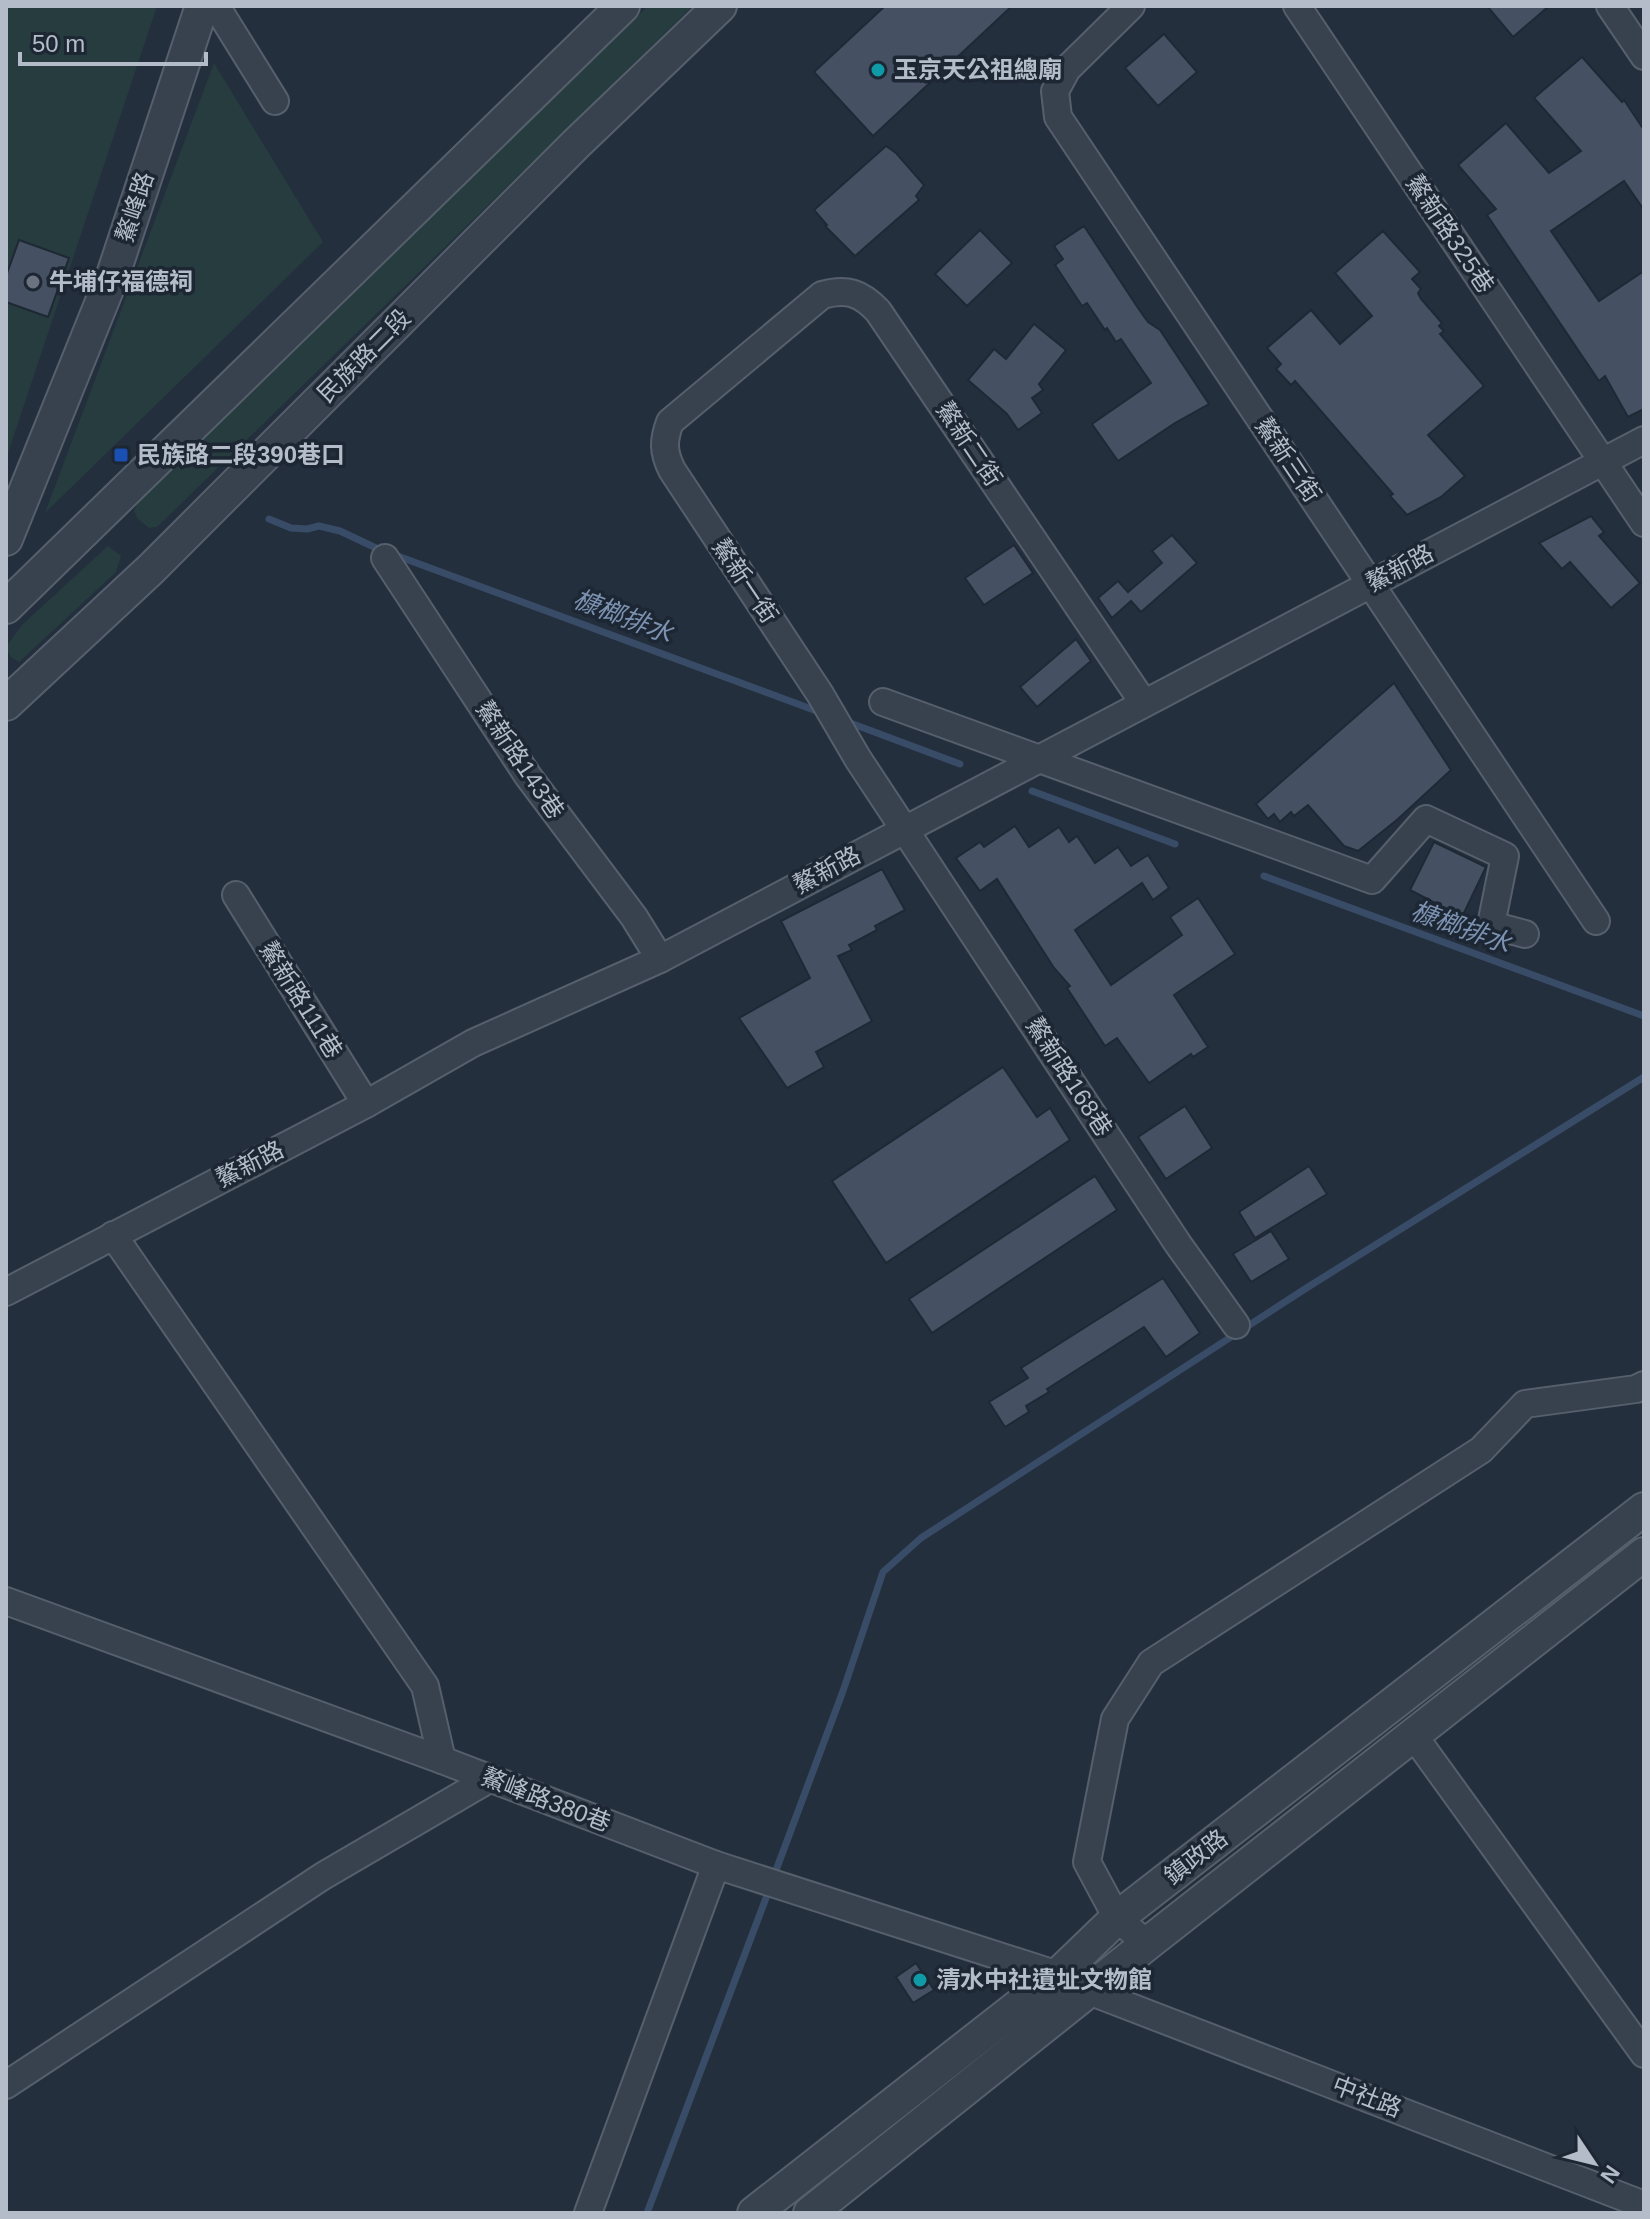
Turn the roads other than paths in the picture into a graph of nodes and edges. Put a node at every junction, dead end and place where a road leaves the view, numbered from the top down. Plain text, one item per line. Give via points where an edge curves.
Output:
1 (202, 6) edge
2 (216, 6) edge
3 (623, 6) edge
4 (720, 6) edge
5 (1131, 6) edge
6 (1297, 6) edge
7 (1610, 6) edge
8 (1644, 56) edge
9 (275, 101) dead end
10 (754, 350) joint
11 (1644, 440) edge
12 (1603, 462) junction
13 (1644, 523) edge
14 (6, 539) edge
15 (385, 558) dead end
16 (1371, 583) junction
17 (6, 607) edge
18 (883, 702) dead end
19 (1143, 702) junction
20 (6, 704) edge
21 (1038, 759) junction
22 (906, 828) junction
23 (236, 895) dead end
24 (1596, 921) dead end
25 (1525, 934) dead end
26 (660, 959) junction
27 (366, 1104) junction
28 (113, 1235) junction
29 (6, 1292) edge
30 (1236, 1325) dead end
31 (1644, 1385) edge
32 (1644, 1509) edge
33 (1644, 1554) edge
34 (6, 1601) edge
35 (1414, 1736) junction
36 (442, 1760) junction
37 (489, 1779) junction
38 (716, 1865) junction
39 (1117, 1918) junction
40 (1147, 1944) junction
41 (1058, 1975) junction
42 (1089, 1991) junction
43 (1644, 2054) edge
44 (6, 2085) edge
45 (1644, 2205) edge
46 (588, 2213) edge
47 (754, 2213) edge
48 (810, 2213) edge

1 - 14 street, 鰲峰路 via 114,272
2 - 9 street
3 - 17 street
4 - 20 street, 民族路二段 via 151,569
5 - 16 street, 鰲新三街 via 1067,69 1055,91 1058,117
6 - 12 street, 鰲新路325巷
7 - 8 street
10 - 19 street, 鰲新二街 via 822,295 838,291 865,298
10 - 22 street, 鰲新一街 via 670,422 664,454
11 - 12 street, 鰲新路
12 - 13 street, 鰲新路325巷
12 - 16 street, 鰲新路
15 - 26 street, 鰲新路143巷 via 528,776
16 - 19 street, 鰲新路
16 - 24 street, 鰲新三街
18 - 21 street
19 - 21 street, 鰲新路
21 - 22 street, 鰲新路
21 - 25 street via 1372,880 1426,819 1505,856 1491,925
22 - 26 street, 鰲新路
22 - 30 street, 鰲新路168巷
23 - 27 street, 鰲新路111巷
26 - 27 street, 鰲新路 via 473,1043
27 - 28 street, 鰲新路
28 - 29 street, 鰲新路
28 - 36 street via 425,1686
31 - 39 street via 1525,1404 1481,1450 1151,1663 1115,1719 1087,1862
32 - 39 street, 鎮政路
33 - 35 street, 鎮政路
34 - 36 street, 鰲峰路380巷
35 - 40 street, 鎮政路
35 - 43 street
36 - 37 street, 鰲峰路380巷
37 - 38 street, 鰲峰路380巷
37 - 44 street via 323,1876
38 - 41 street, 鰲峰路380巷
38 - 46 street
39 - 40 street
39 - 41 street, 鎮政路
40 - 42 street, 鎮政路
41 - 42 street, 鰲峰路380巷
41 - 47 street, 鎮政路
42 - 45 street, 中社路
42 - 48 street, 鎮政路

